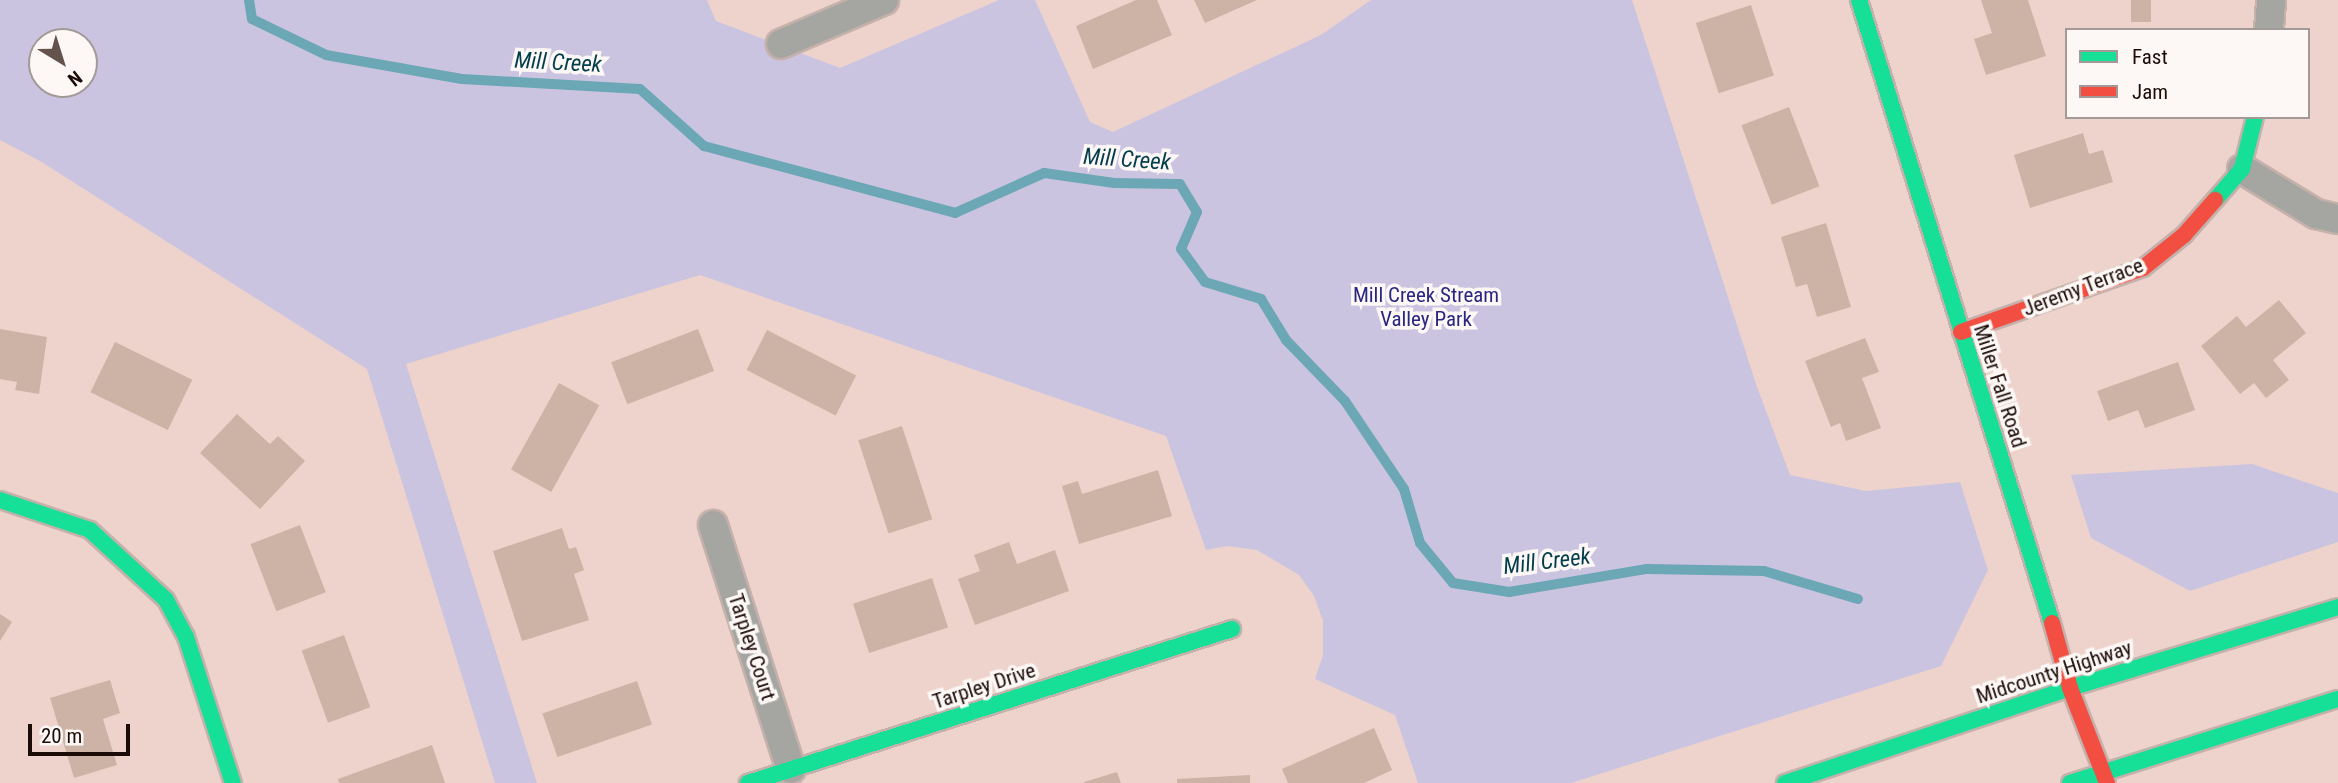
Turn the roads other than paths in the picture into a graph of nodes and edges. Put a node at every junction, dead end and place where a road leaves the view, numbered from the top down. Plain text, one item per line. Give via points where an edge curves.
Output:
1 (884, 0) edge
2 (1858, 0) edge
3 (2271, 0) edge
4 (2269, 28) edge
5 (781, 44) dead end
6 (2254, 119) edge
7 (2242, 169) junction
8 (2338, 219) edge
9 (1961, 332) junction
10 (0, 500) edge
11 (713, 525) dead end
12 (2338, 607) edge
13 (1232, 629) dead end
14 (2070, 688) junction
15 (2338, 699) edge
16 (791, 769) junction
17 (2105, 778) edge
18 (233, 783) edge
19 (748, 783) edge
20 (1785, 783) edge
21 (2070, 783) edge

1 - 5 street
2 - 9 street, Miller Fall Road
3 - 4 street
6 - 7 street, Jeremy Terrace
7 - 8 street via 2316,214
7 - 9 street, Jeremy Terrace via 2185,235 2143,268
9 - 14 street, Miller Fall Road
10 - 18 street via 90,530 166,600 186,637
11 - 16 street, Tarpley Court
12 - 14 street, Midcounty Highway
13 - 16 street, Tarpley Drive
14 - 17 street, Miller Fall Road
14 - 20 street, Midcounty Highway
15 - 17 street
16 - 19 street, Tarpley Drive
17 - 21 street

